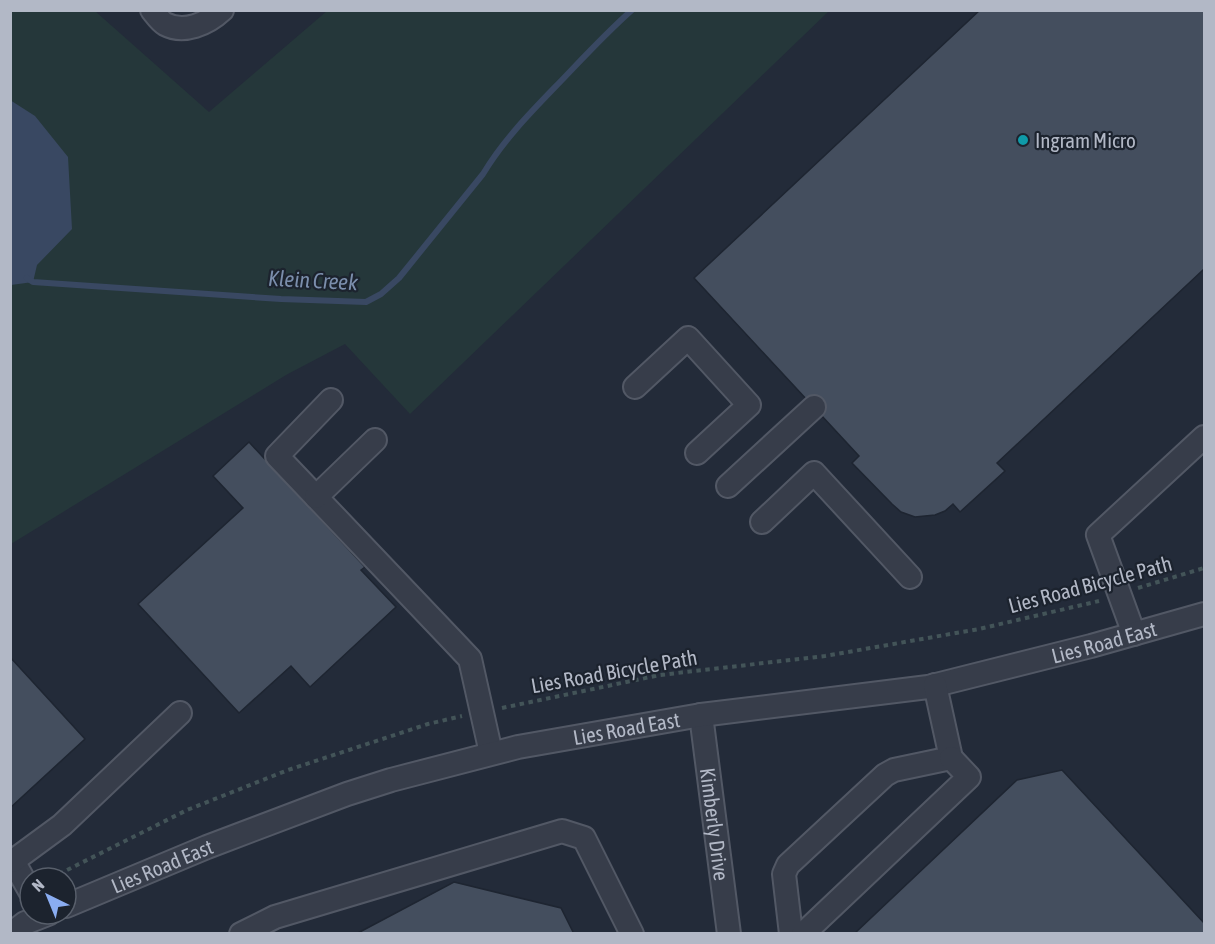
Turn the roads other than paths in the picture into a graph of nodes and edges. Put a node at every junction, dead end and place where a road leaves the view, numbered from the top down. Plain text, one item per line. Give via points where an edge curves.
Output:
1 (153, 10) edge
2 (222, 10) edge
3 (635, 387) dead end
4 (331, 400) dead end
5 (813, 407) dead end
6 (1204, 437) edge
7 (375, 440) dead end
8 (697, 453) dead end
9 (728, 486) dead end
10 (316, 497) junction
11 (762, 522) dead end
12 (910, 577) dead end
13 (1204, 614) edge
14 (1134, 634) junction
15 (935, 685) junction
16 (180, 713) dead end
17 (701, 715) junction
18 (491, 753) junction
19 (951, 758) junction
20 (12, 861) edge
21 (78, 901) edge
22 (241, 933) edge
23 (632, 933) edge
24 (729, 933) edge
25 (791, 933) edge
26 (803, 933) edge

1 - 2 street via 164,24 185,29 213,18
3 - 8 street via 688,338 749,405
4 - 10 street via 276,456
5 - 9 street
6 - 14 street via 1098,535
7 - 10 street
10 - 18 street via 470,659
11 - 12 street via 814,473
13 - 14 street, Lies Road East
14 - 15 street, Lies Road East
15 - 17 street, Lies Road East
15 - 19 street
16 - 20 street via 62,825
17 - 18 street, Lies Road East
17 - 24 street, Kimberly Drive
18 - 21 street, Lies Road East via 347,794
19 - 25 street via 894,770 788,866 784,874
19 - 26 street via 969,777
22 - 23 street via 275,917 562,831 584,838

